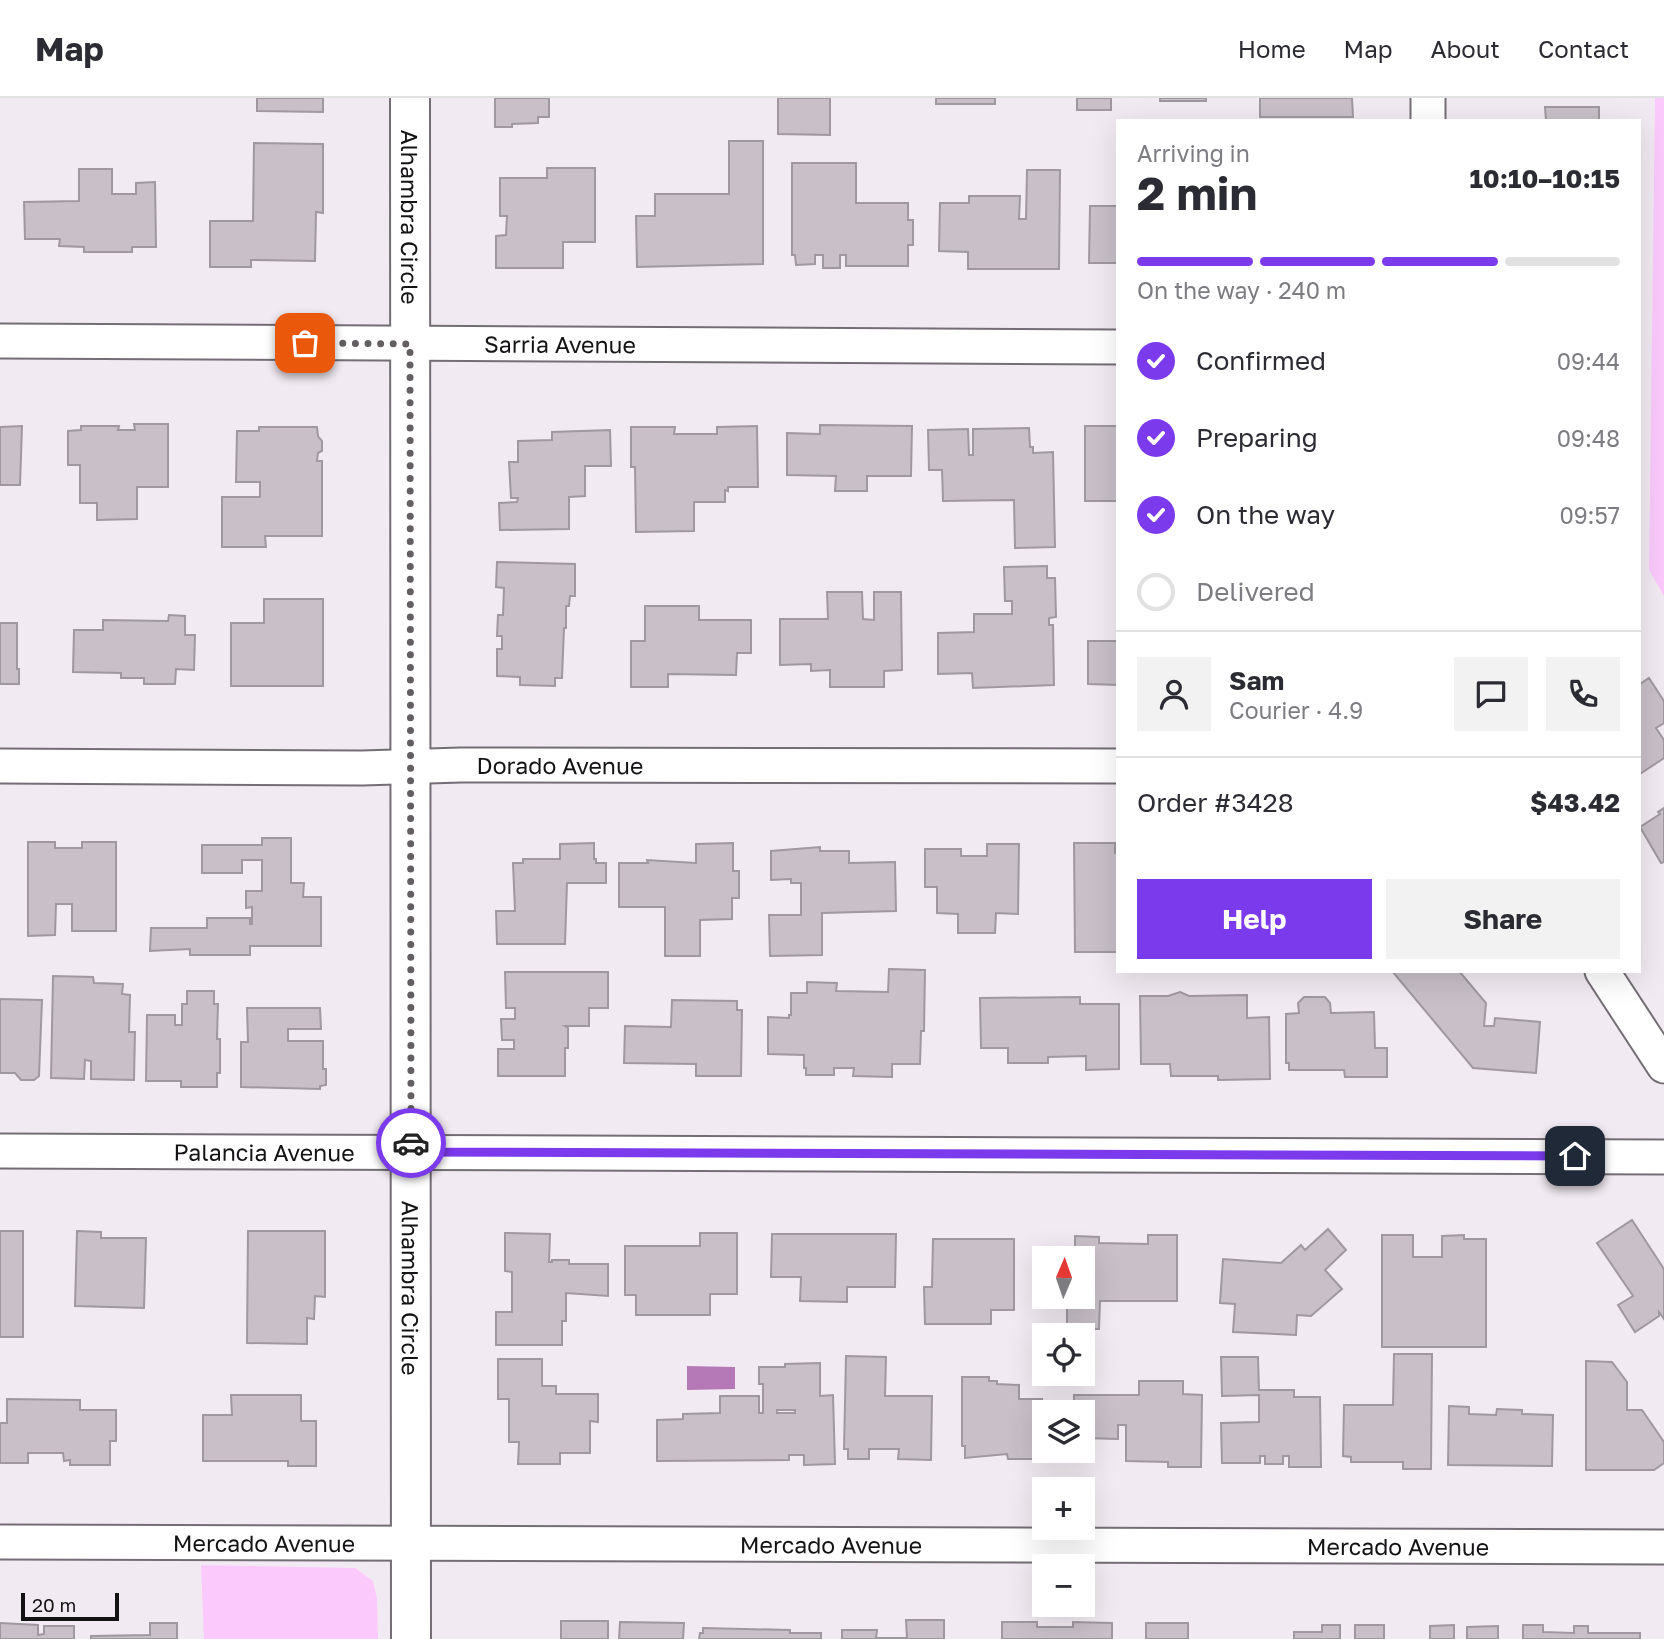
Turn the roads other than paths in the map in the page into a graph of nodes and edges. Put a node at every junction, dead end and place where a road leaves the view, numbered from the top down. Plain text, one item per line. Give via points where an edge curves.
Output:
1 (410, 98) edge
2 (1428, 98) edge
3 (1428, 119) edge
4 (0, 341) edge
5 (410, 344) junction
6 (1116, 347) edge
7 (0, 766) edge
8 (1116, 766) edge
9 (411, 767) junction
10 (1603, 973) edge
11 (1664, 1066) edge
12 (0, 1151) edge
13 (411, 1152) junction
14 (1664, 1157) edge
15 (0, 1542) edge
16 (411, 1542) junction
17 (1664, 1547) edge
18 (411, 1639) edge

1 - 5 street, Alhambra Circle
2 - 3 street
4 - 5 street, Sarria Avenue
5 - 6 street, Sarria Avenue
5 - 9 street, Alhambra Circle
7 - 9 street, Dorado Avenue
8 - 9 street, Dorado Avenue
9 - 13 street, Alhambra Circle
10 - 11 street
12 - 13 street, Palancia Avenue
13 - 14 street, Palancia Avenue
13 - 16 street, Alhambra Circle
15 - 16 street, Mercado Avenue
16 - 17 street, Mercado Avenue
16 - 18 street, Alhambra Circle

